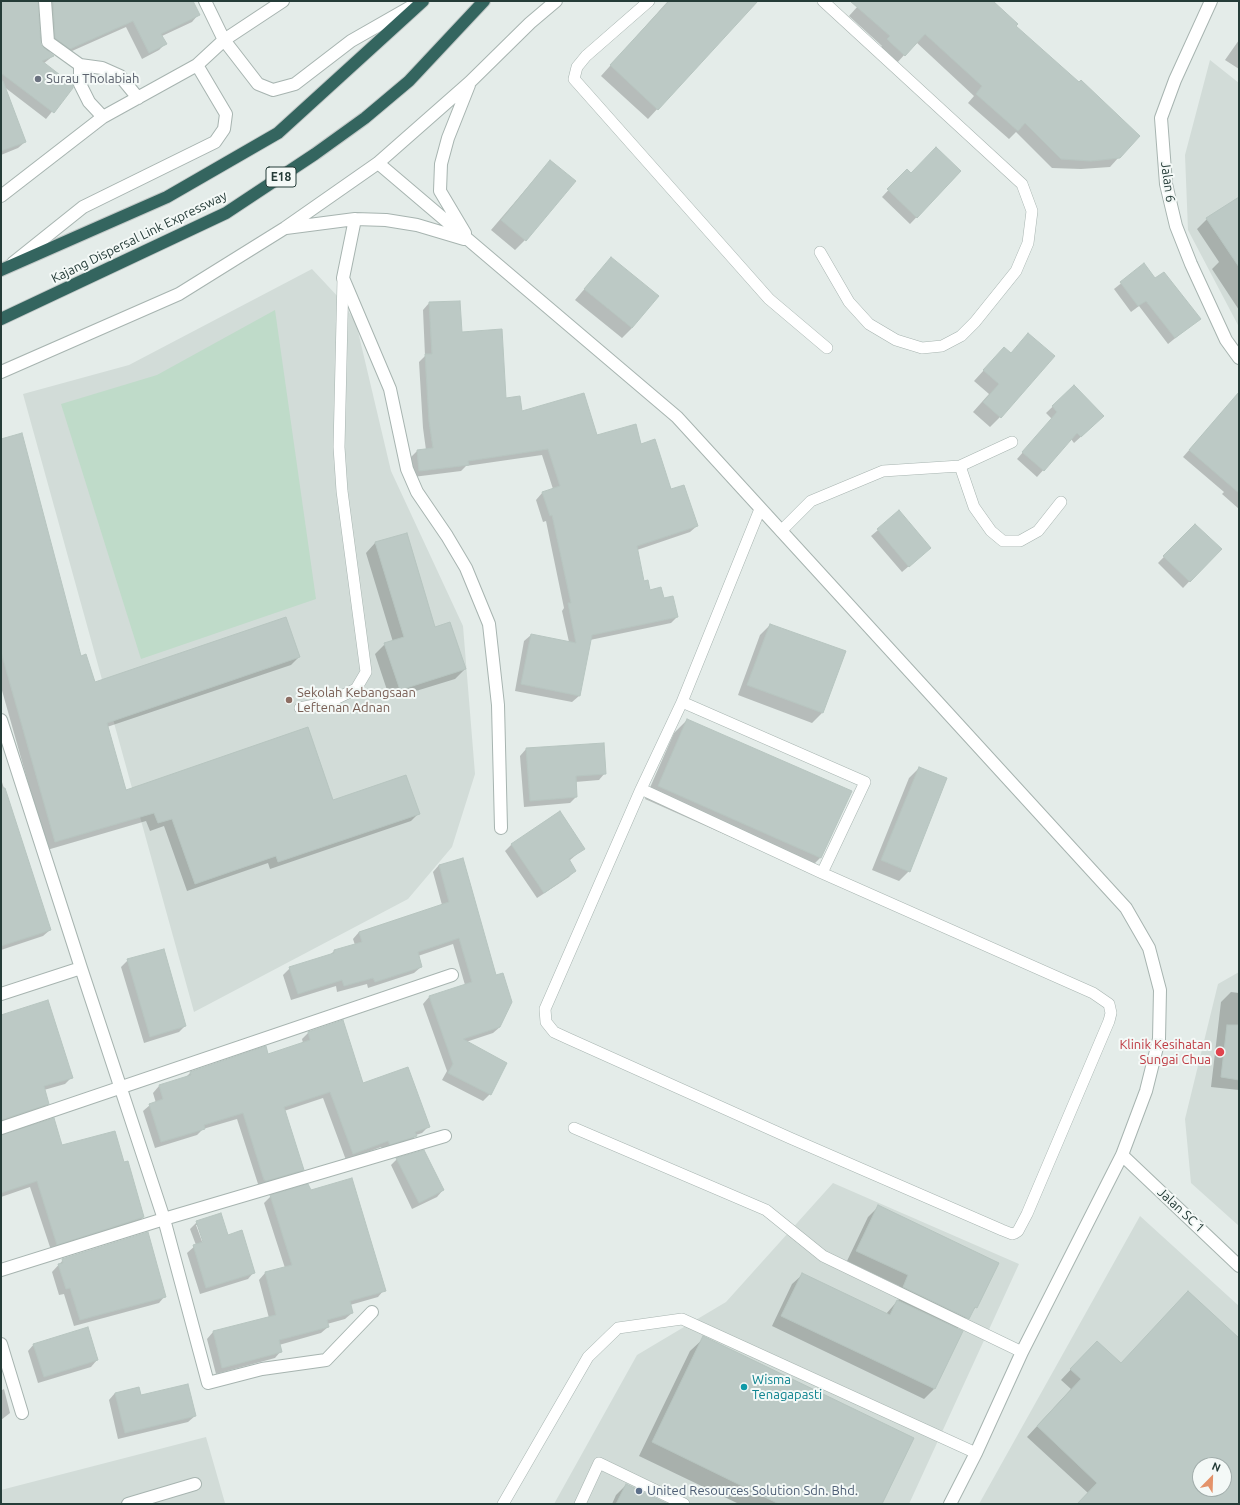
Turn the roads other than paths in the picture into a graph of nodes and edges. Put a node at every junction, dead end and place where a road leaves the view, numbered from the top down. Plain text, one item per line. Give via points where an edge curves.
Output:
1 (44, 1) edge
2 (205, 1) edge
3 (283, 1) edge
4 (423, 1) edge
5 (484, 1) edge
6 (556, 1) edge
7 (649, 1) edge
8 (823, 1) edge
9 (1211, 1) edge
10 (224, 40) junction
11 (80, 65) junction
12 (197, 65) junction
13 (470, 82) junction
14 (138, 98) junction
15 (103, 117) junction
16 (378, 163) junction
17 (1, 196) edge
18 (355, 219) junction
19 (285, 228) junction
20 (469, 240) junction
21 (820, 252) dead end
22 (5, 268) edge
23 (343, 278) junction
24 (1, 319) edge
25 (827, 348) dead end
26 (1239, 358) edge
27 (1, 372) edge
28 (1012, 442) dead end
29 (960, 466) junction
30 (1061, 502) dead end
31 (760, 509) junction
32 (781, 531) junction
33 (682, 702) junction
34 (300, 708) dead end
35 (1, 720) edge
36 (641, 789) junction
37 (501, 828) dead end
38 (822, 873) junction
39 (80, 968) junction
40 (452, 975) dead end
41 (1, 994) edge
42 (121, 1086) junction
43 (1, 1128) edge
44 (574, 1128) dead end
45 (445, 1136) dead end
46 (1122, 1155) junction
47 (164, 1219) junction
48 (1239, 1266) edge
49 (1, 1270) edge
50 (372, 1312) dead end
51 (1, 1344) edge
52 (1022, 1352) junction
53 (22, 1412) dead end
54 (976, 1453) junction
55 (195, 1484) dead end
56 (952, 1503) edge
57 (128, 1504) edge
58 (503, 1504) edge
59 (580, 1504) edge
60 (684, 1504) edge

1 - 11 street via 48,42
2 - 10 street
3 - 10 street
4 - 10 street via 351,41 295,84 273,90 258,84
4 - 22 highway, Kajang Dispersal Link Expressway via 278,133 167,197
5 - 24 highway, Kajang Dispersal Link Expressway / E18 via 409,81 365,118 226,213
6 - 13 street
7 - 25 lane via 586,56 577,67 574,79 769,299
8 - 21 lane via 1022,184 1032,211 1028,243 1016,271 975,322 961,336 942,346 922,348 896,340 869,324 849,302
9 - 26 street, Jalan 6 via 1175,80 1161,118 1166,184 1176,226 1191,264 1226,340
10 - 12 street
11 - 14 street via 102,68 120,76
11 - 15 street via 80,84 89,102
12 - 14 street
12 - 22 street via 226,114 224,129 215,142 82,207
13 - 16 street
13 - 20 street via 448,138 441,164 440,191
14 - 15 street
15 - 17 street
16 - 19 street
16 - 20 street
18 - 19 street
18 - 20 street via 417,225
18 - 23 street
19 - 27 street via 179,294
20 - 31 street via 677,417
23 - 34 lane via 339,447 342,491 366,672 356,689 329,702
23 - 37 street via 390,389 407,469 412,481 466,568 489,624 498,705
28 - 29 lane
29 - 30 lane via 974,507 991,531 1003,541 1020,541 1038,531
29 - 32 lane via 883,471 812,500
31 - 32 street
31 - 33 lane
32 - 46 street via 1126,908 1149,948 1160,990 1159,1039 1146,1091
33 - 36 lane
33 - 38 lane via 866,782
35 - 39 street
36 - 38 lane
36 - 38 lane via 545,1010 549,1027 567,1038 790,1138 1002,1230 1015,1233 1027,1214 1109,1021 1109,1004 1093,993
39 - 41 street
39 - 42 street
40 - 42 street
42 - 43 street
42 - 47 street
44 - 52 lane via 766,1210 822,1256
45 - 47 street
46 - 48 street, Jalan SC 1
46 - 52 street
47 - 49 street
47 - 50 street via 208,1383 262,1369 326,1360
51 - 53 street
52 - 54 street
54 - 56 street
54 - 58 lane via 682,1319 618,1328 588,1358
55 - 57 street
59 - 60 lane via 599,1463

